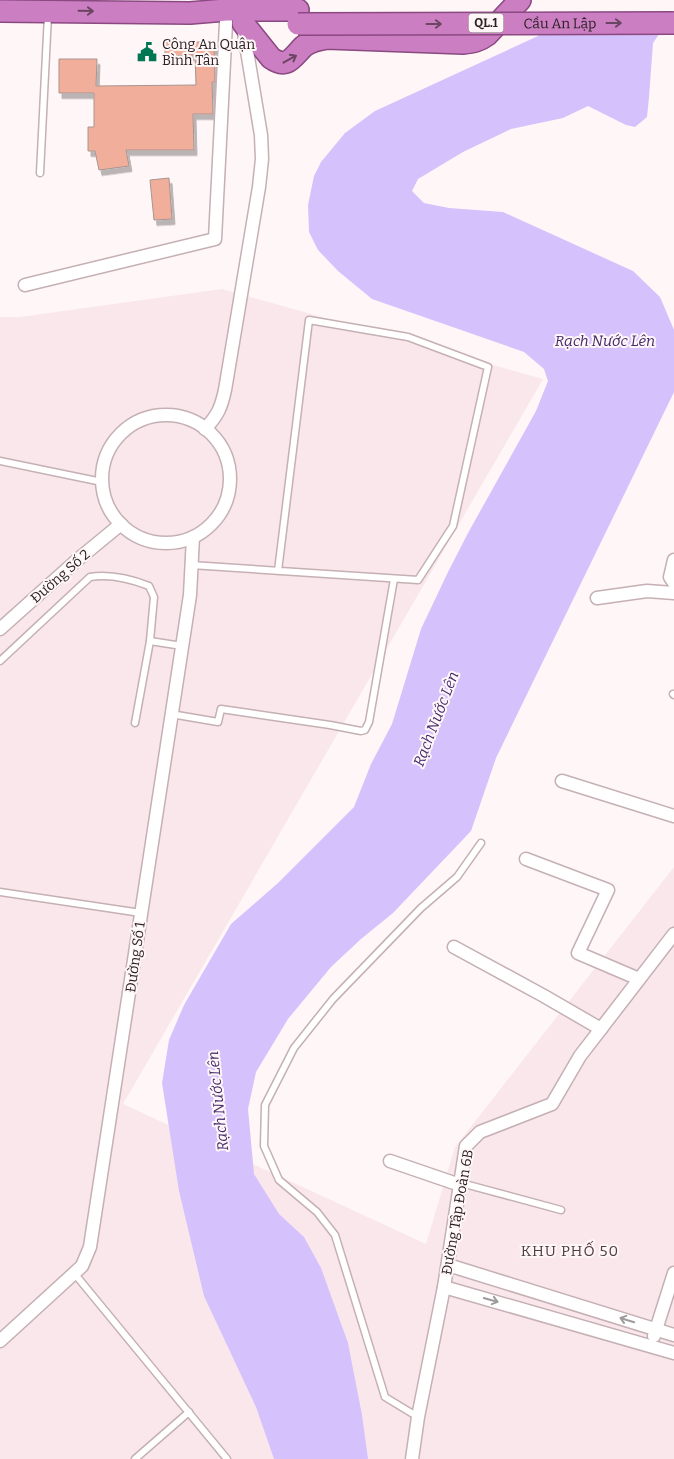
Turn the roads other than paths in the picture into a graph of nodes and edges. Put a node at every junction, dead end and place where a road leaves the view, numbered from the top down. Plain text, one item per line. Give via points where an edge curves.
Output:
1 (520, 0) edge
2 (674, 8) edge
3 (1, 11) edge
4 (48, 11) junction
5 (234, 16) junction
6 (298, 17) junction
7 (674, 23) edge
8 (40, 173) dead end
9 (25, 285) dead end
10 (205, 429) junction
11 (0, 461) edge
12 (102, 482) junction
13 (121, 524) junction
14 (193, 537) junction
15 (674, 560) edge
16 (191, 565) junction
17 (278, 571) junction
18 (394, 578) junction
19 (674, 583) edge
20 (674, 593) edge
21 (597, 598) dead end
22 (0, 629) edge
23 (150, 641) junction
24 (182, 646) junction
25 (0, 661) edge
26 (171, 714) junction
27 (135, 723) dead end
28 (562, 781) dead end
29 (674, 816) edge
30 (481, 843) dead end
31 (526, 859) dead end
32 (0, 892) edge
33 (141, 913) junction
34 (674, 934) edge
35 (454, 947) dead end
36 (640, 979) junction
37 (601, 1029) junction
38 (390, 1161) dead end
39 (460, 1184) junction
40 (561, 1210) dead end
41 (448, 1265) junction
42 (74, 1273) junction
43 (674, 1273) edge
44 (444, 1287) junction
45 (656, 1329) junction
46 (674, 1335) edge
47 (0, 1341) edge
48 (653, 1346) junction
49 (674, 1353) edge
50 (189, 1412) junction
51 (418, 1418) junction
52 (135, 1459) edge
53 (227, 1459) edge
54 (412, 1459) edge

5 -> 1 highway via 271,58 283,63 294,58 304,46 327,38 463,43 481,40
2 - 6 highway, Cầu An Lập / QL.1
3 - 4 highway, QL.1
4 -> 5 highway, QL.1
4 - 8 lane
5 - 6 highway, QL.1
5 - 9 street via 215,239
5 - 10 street via 262,158 225,390 221,407
6 -> 7 highway, Cầu An Lập / QL.1, bridge
10 - 12 street via 173,415 159,415 133,424 113,442 103,468
10 - 14 street via 219,443 229,469 230,483 228,496 218,515
11 - 12 lane
12 - 13 street via 109,509
13 - 14 street via 152,542 180,542
13 - 22 street, Đường Số 2
14 - 16 street, Đường Số 1
15 - 19 street via 670,577
16 - 17 lane
16 - 24 street, Đường Số 1
17 - 18 lane
17 - 18 lane via 309,320 408,337 488,367 453,526 418,580
18 - 26 lane via 365,730 221,709 218,722
20 - 21 street via 647,591
23 - 24 lane
23 - 25 lane via 154,597 149,586 136,581 90,577
23 - 27 lane
24 - 26 street, Đường Số 1
26 - 33 street, Đường Số 1
28 - 29 street
30 - 51 lane via 457,877 421,908 333,999 294,1048 265,1105 264,1146 279,1180 317,1212 335,1235 385,1397
31 - 36 street via 608,890 578,953
32 - 33 lane
33 - 42 street, Đường Số 1 via 90,1246 82,1266
34 - 36 street, Đường Tập Đoàn 6B
35 - 37 street
36 - 37 street, Đường Tập Đoàn 6B
37 - 39 street, Đường Tập Đoàn 6B via 580,1056 552,1104 480,1132 466,1146
38 - 39 street
39 - 40 lane
39 - 41 street, Đường Tập Đoàn 6B
41 - 44 street, Đường Tập Đoàn 6B
45 -> 41 street
42 - 47 street, Đường Số 1
42 - 50 lane
43 - 45 street
44 -> 48 street
44 - 51 street, Đường Tập Đoàn 6B
45 - 46 street
45 - 48 street
48 - 49 street
50 - 52 lane
50 - 53 lane
51 - 54 street, Đường Tập Đoàn 6B

